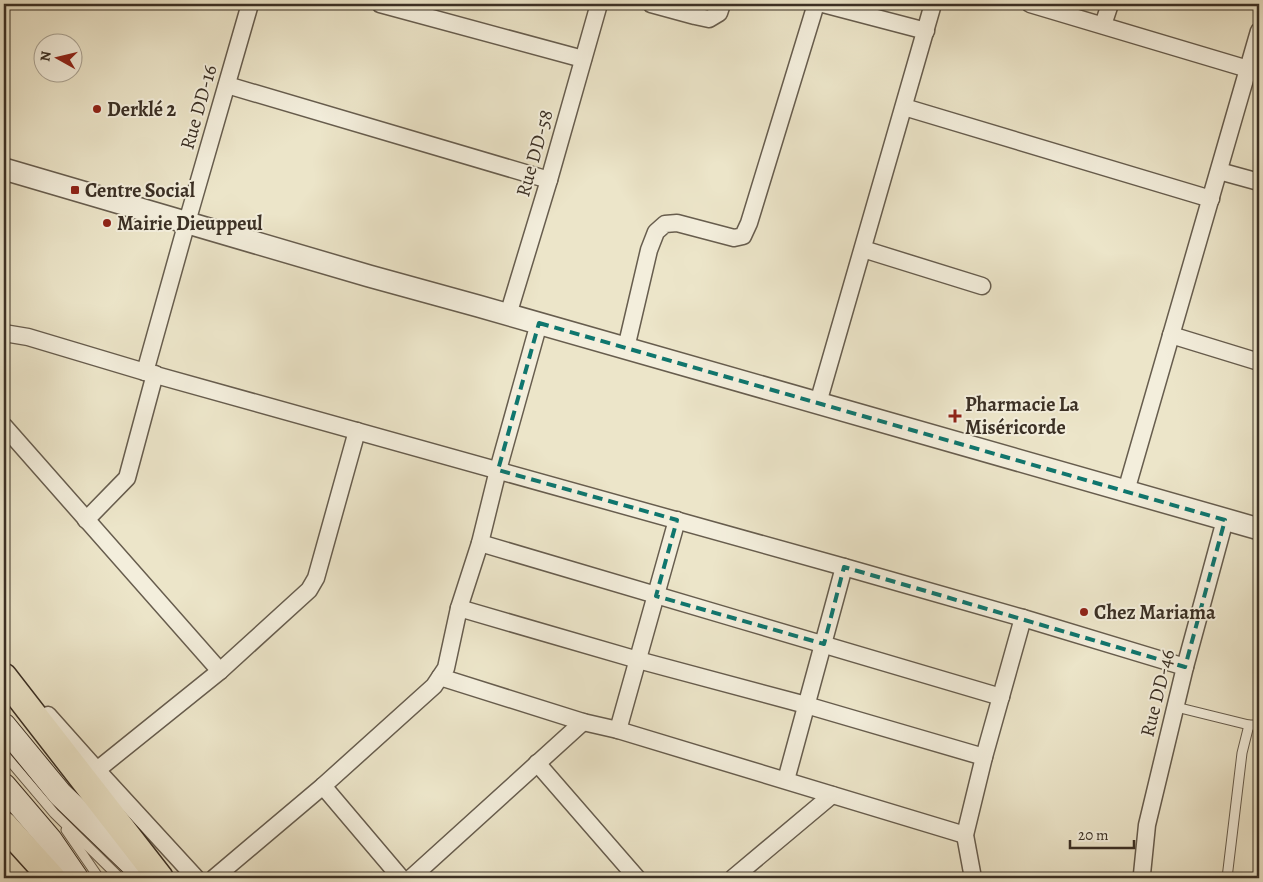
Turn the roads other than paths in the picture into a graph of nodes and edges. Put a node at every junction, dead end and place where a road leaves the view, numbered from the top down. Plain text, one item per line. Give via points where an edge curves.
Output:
1 (250, 4) edge
2 (380, 4) edge
3 (599, 4) edge
4 (651, 4) edge
5 (722, 4) edge
6 (816, 4) edge
7 (824, 4) edge
8 (934, 4) edge
9 (1030, 4) edge
10 (1110, 4) edge
11 (1103, 25) junction
12 (926, 31) junction
13 (1259, 31) edge
14 (583, 59) junction
15 (1248, 69) junction
16 (227, 85) junction
17 (904, 107) junction
18 (4, 169) edge
19 (1219, 171) junction
20 (549, 180) junction
21 (1259, 182) edge
22 (1210, 199) junction
23 (187, 222) junction
24 (863, 249) junction
25 (982, 286) dead end
26 (508, 315) junction
27 (539, 324) junction
28 (4, 333) edge
29 (1171, 335) junction
30 (626, 348) junction
31 (1259, 362) edge
32 (150, 373) junction
33 (818, 403) junction
34 (4, 426) edge
35 (357, 431) junction
36 (498, 470) junction
37 (1126, 491) junction
38 (86, 520) junction
39 (677, 520) junction
40 (1225, 520) junction
41 (1259, 529) edge
42 (480, 543) junction
43 (844, 567) junction
44 (656, 596) junction
45 (459, 608) junction
46 (1023, 618) junction
47 (824, 644) junction
48 (638, 660) junction
49 (4, 664) edge
50 (1185, 667) junction
51 (220, 671) junction
52 (4, 677) edge
53 (440, 677) junction
54 (1001, 697) junction
55 (806, 705) junction
56 (1176, 707) junction
57 (583, 722) junction
58 (1249, 725) junction
59 (1259, 725) edge
60 (4, 726) edge
61 (618, 730) junction
62 (4, 754) edge
63 (984, 757) junction
64 (537, 762) junction
65 (97, 770) junction
66 (786, 780) junction
67 (4, 786) edge
68 (323, 786) junction
69 (832, 795) junction
70 (54, 813) junction
71 (4, 825) edge
72 (965, 835) junction
73 (52, 878) edge
74 (76, 878) edge
75 (99, 878) edge
76 (120, 878) edge
77 (147, 878) edge
78 (160, 878) edge
79 (196, 878) edge
80 (214, 878) edge
81 (401, 878) edge
82 (411, 878) edge
83 (637, 878) edge
84 (733, 878) edge
85 (973, 878) edge
86 (1142, 878) edge
87 (1227, 878) edge

1 - 16 street, Rue DD-16
2 - 14 street
3 - 14 street, Rue DD-58
4 - 5 street via 709,19 719,13
6 - 30 street via 743,236 734,238 677,223 664,224 656,232 648,250
7 - 12 street
8 - 12 street
9 - 11 street
10 - 11 street
11 - 15 street
12 - 17 street
13 - 15 street
14 - 20 street, Rue DD-58
15 - 19 street
16 - 20 street
16 - 23 street, Rue DD-16
17 - 22 street
17 - 24 street
18 - 23 street
19 - 21 street
19 - 22 street
20 - 26 street, Rue DD-58
22 - 29 street
23 - 26 street
23 - 32 street, Rue DD-16
24 - 25 street
24 - 33 street
26 - 27 street
27 - 30 street
27 - 36 street
28 - 32 street
29 - 31 street
29 - 37 street
30 - 33 street
32 - 35 street
32 - 38 street, Rue DD-16 via 127,478
33 - 37 street
34 - 38 street
35 - 36 street
35 - 51 street via 313,584
36 - 39 street
36 - 42 street
37 - 40 street
38 - 51 street
39 - 43 street
39 - 44 street
40 - 41 street
40 - 50 street, Rue DD-46
42 - 44 street
42 - 45 street
43 - 46 street
43 - 47 street
44 - 47 street
44 - 48 street
45 - 48 street
45 - 53 street via 446,668
46 - 50 street
46 - 54 street
47 - 54 street
47 - 55 street
48 - 55 street
48 - 61 street
49 - 65 street
50 - 56 street, Rue DD-46
51 - 65 street
52 - 78 main road
53 - 57 street
53 - 68 street
54 - 63 street
55 - 63 street
55 - 66 street
56 - 58 lane
56 - 86 street, Rue DD-46 via 1147,825
57 - 61 street
57 - 64 street
58 - 59 lane
58 - 87 lane via 1242,754
60 - 77 main road via 60,794
61 - 66 street
62 - 70 lane
63 - 72 street
64 - 82 street
64 - 83 street
65 - 79 street
66 - 69 street
67 - 74 main road via 50,840
68 - 80 street
68 - 81 street
69 - 72 street
69 - 84 street
70 - 75 lane
70 - 76 lane
71 - 73 main road
72 - 85 street

